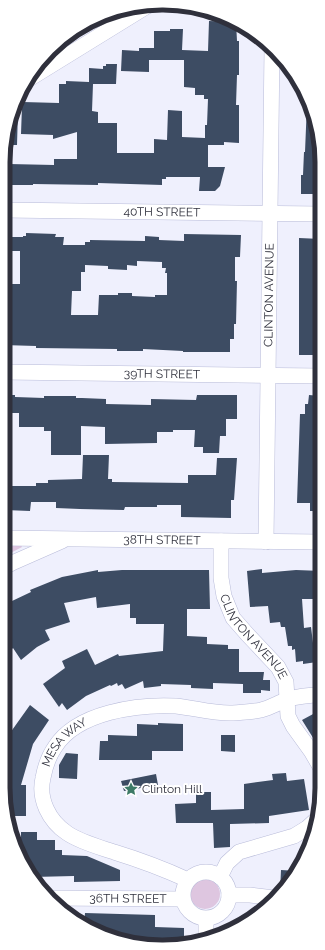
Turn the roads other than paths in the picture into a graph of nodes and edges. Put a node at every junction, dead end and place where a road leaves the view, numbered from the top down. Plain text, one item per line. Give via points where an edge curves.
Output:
1 (137, 12) edge
2 (273, 58) edge
3 (41, 72) edge
4 (10, 210) edge
5 (270, 213) junction
6 (315, 214) edge
7 (10, 372) edge
8 (268, 376) junction
9 (315, 376) edge
10 (10, 538) edge
11 (67, 538) junction
12 (221, 541) junction
13 (266, 542) junction
14 (315, 542) edge
15 (10, 564) edge
16 (315, 695) edge
17 (287, 700) junction
18 (315, 758) edge
19 (311, 824) edge
20 (220, 877) junction
21 (188, 880) junction
22 (229, 895) junction
23 (268, 897) edge
24 (58, 898) edge
25 (183, 899) junction
26 (206, 919) junction
27 (206, 934) edge

1 - 3 street
2 - 5 street, CLINTON AVENUE
4 - 5 street, 40TH STREET
5 - 6 street, 40TH STREET
5 - 8 street, CLINTON AVENUE
7 - 8 street, 39TH STREET
8 - 9 street, 39TH STREET
8 - 13 street, CLINTON AVENUE
10 - 11 street, 38TH STREET
11 - 12 street, 38TH STREET
11 - 15 street
12 - 13 street, 38TH STREET
12 - 17 street, CLINTON AVENUE via 221,578 224,596 233,618 278,667 286,682
13 - 14 street, 38TH STREET
16 - 17 street, MESA WAY
17 - 18 street, CLINTON AVENUE via 290,721
17 - 21 street, MESA WAY via 261,710 232,713 162,706 126,709 82,723 55,746 46,764 41,786 45,806 54,821 67,833 87,843 164,869
19 - 20 street via 294,836 239,852 228,863
20 - 21 street via 205,872
20 - 22 street
21 - 25 street via 184,886
22 - 23 street
22 - 26 street via 222,912
24 - 25 street, 36TH STREET
25 - 26 street via 193,915
26 - 27 street

